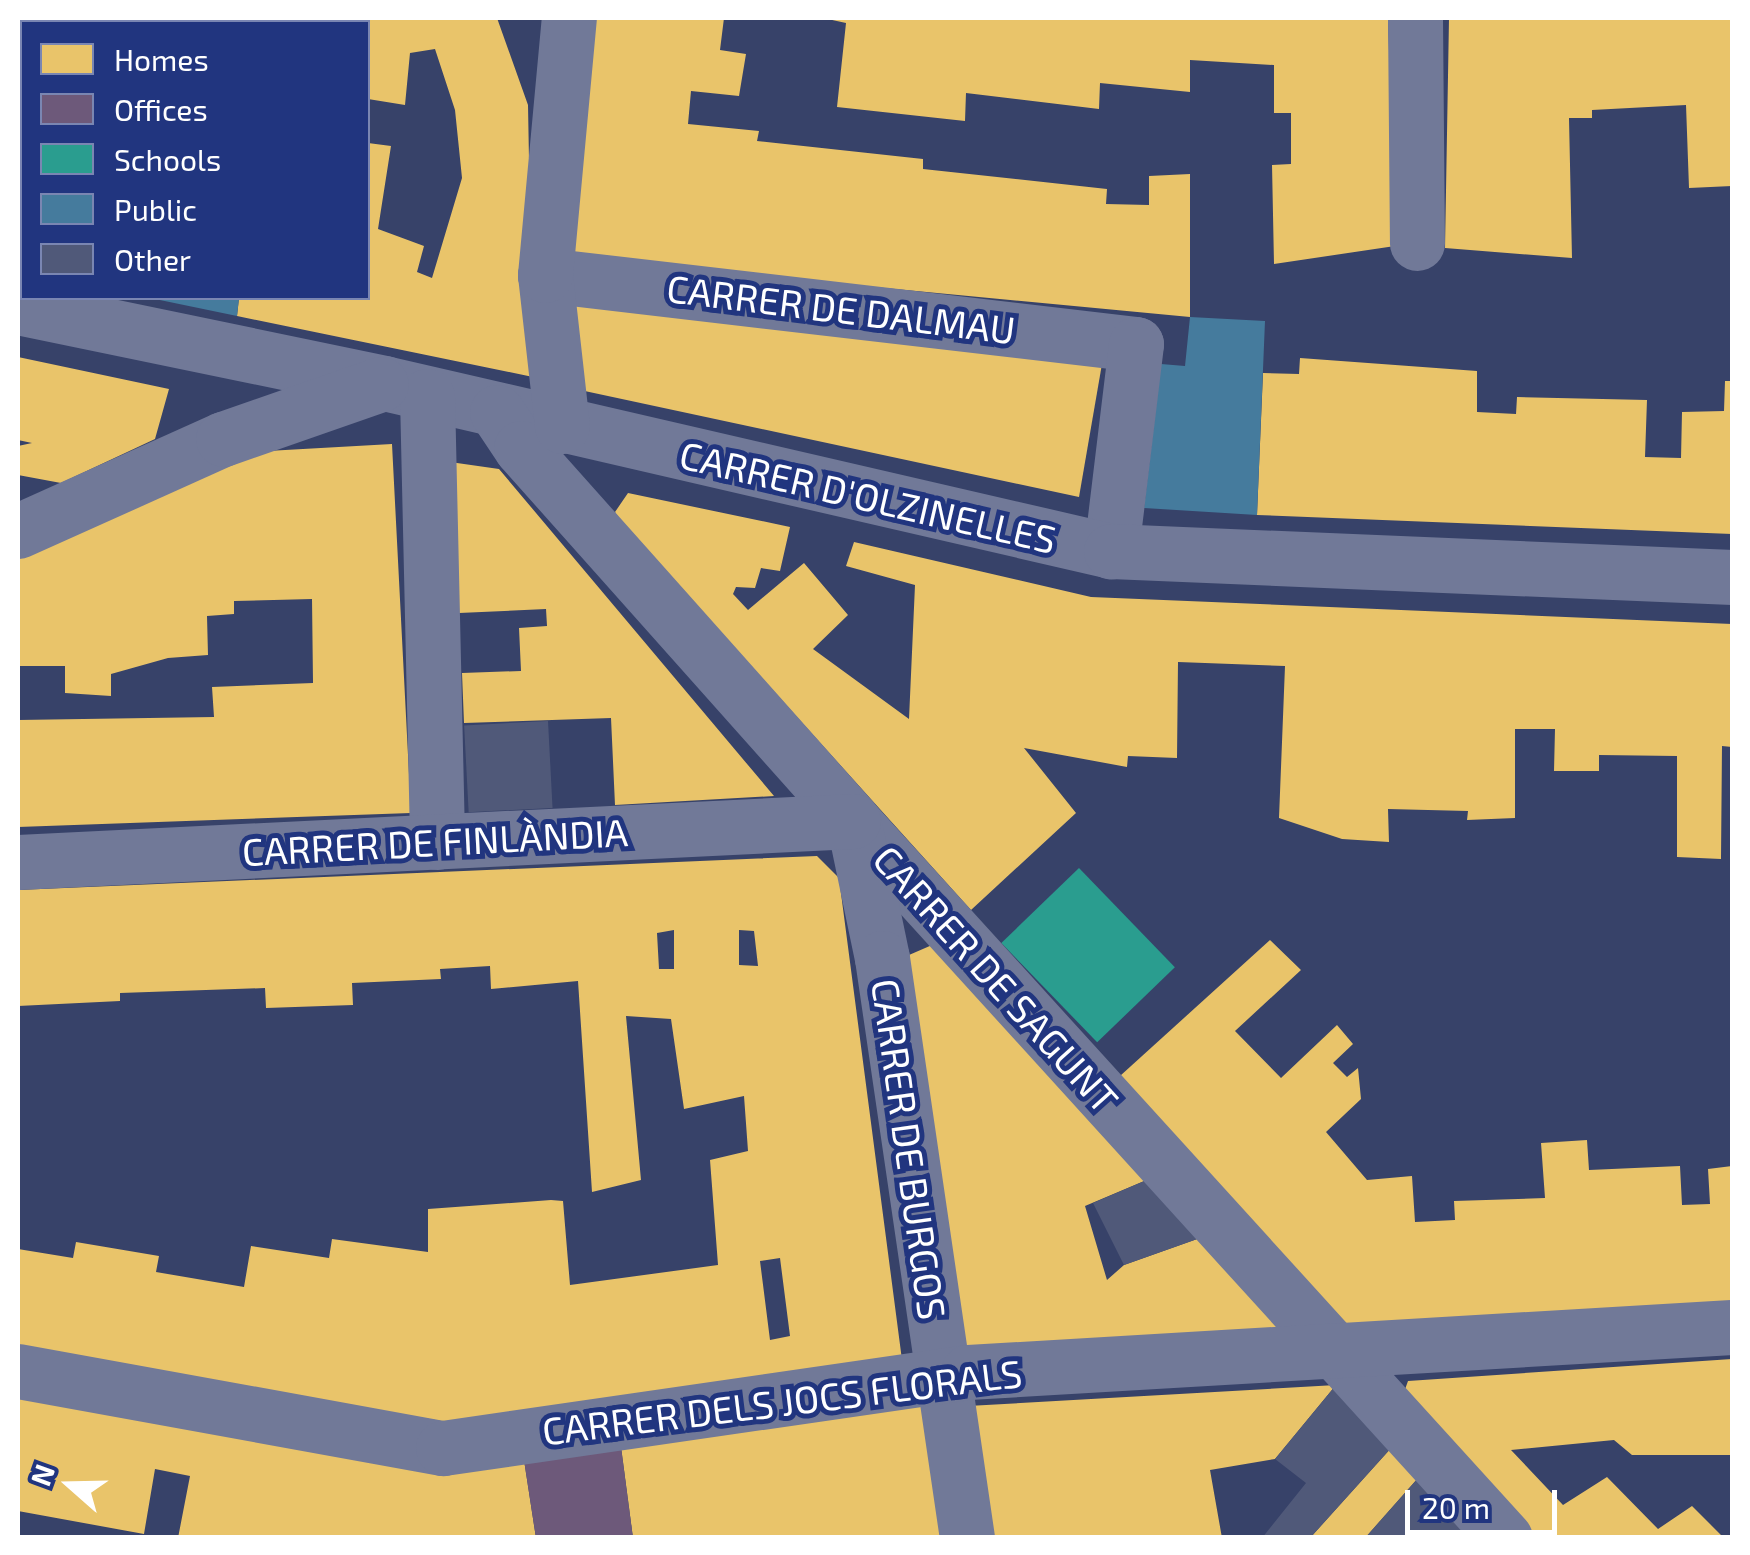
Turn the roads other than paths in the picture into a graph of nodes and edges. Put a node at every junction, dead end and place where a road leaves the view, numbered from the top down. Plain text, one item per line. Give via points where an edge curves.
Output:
1 (569, 18) edge
2 (1415, 18) edge
3 (1417, 243) dead end
4 (545, 275) junction
5 (18, 307) edge
6 (406, 390) junction
7 (497, 412) junction
8 (562, 426) junction
9 (18, 531) edge
10 (1111, 551) junction
11 (1732, 577) edge
12 (853, 821) junction
13 (437, 842) junction
14 (18, 862) edge
15 (1732, 1326) edge
16 (1341, 1353) junction
17 (18, 1371) edge
18 (943, 1374) junction
19 (967, 1538) edge
20 (1505, 1538) edge

1 - 4 street
2 - 3 street
4 - 8 street
4 - 10 street, CARRER DE DALMAU via 1136,344
5 - 6 street, CARRER D'OLZINELLES
6 - 7 street, CARRER D'OLZINELLES
6 - 9 street via 223,439
6 - 13 street
7 - 8 street, CARRER D'OLZINELLES
7 - 12 street, CARRER DE SAGUNT via 521,448
8 - 10 street, CARRER D'OLZINELLES
10 - 11 street, CARRER D'OLZINELLES
12 - 13 street, CARRER DE FINLÀNDIA
12 - 16 street, CARRER DE SAGUNT
12 - 18 street, CARRER DE BURGOS via 882,958
13 - 14 street, CARRER DE FINLÀNDIA
15 - 16 street, CARRER DELS JOCS FLORALS
16 - 18 street, CARRER DELS JOCS FLORALS
16 - 20 street, CARRER DE SAGUNT
17 - 18 street, CARRER DELS JOCS FLORALS via 444,1448
18 - 19 street, CARRER DE BURGOS

